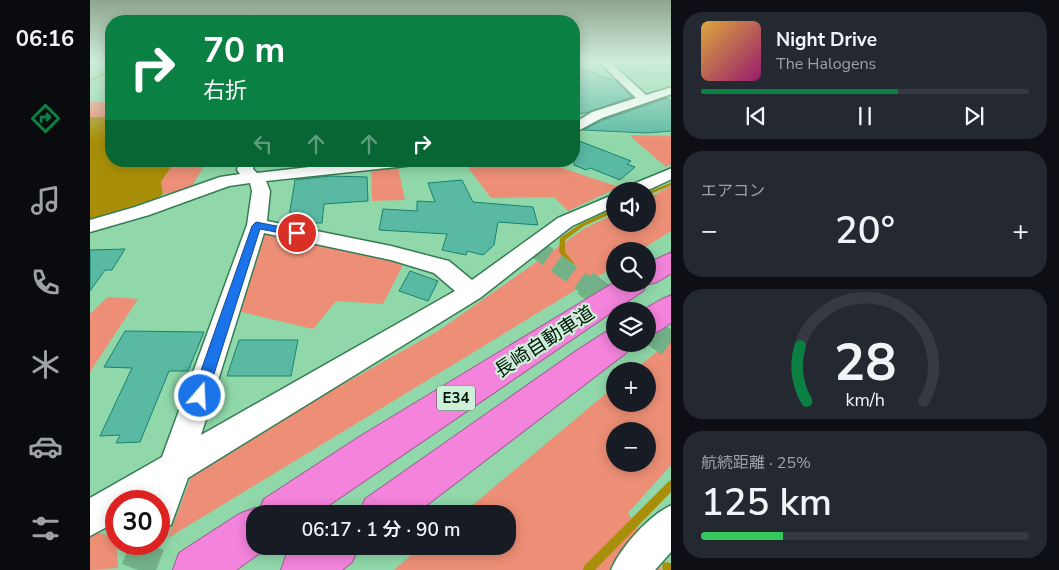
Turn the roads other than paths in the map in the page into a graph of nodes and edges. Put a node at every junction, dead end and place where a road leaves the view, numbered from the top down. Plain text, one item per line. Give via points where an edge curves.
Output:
1 (630, 88) edge
2 (671, 90) edge
3 (644, 99) junction
4 (580, 125) edge
5 (301, 167) edge
6 (249, 170) edge
7 (671, 174) edge
8 (653, 182) edge
9 (606, 203) edge
10 (90, 226) edge
11 (256, 226) junction
12 (671, 261) edge
13 (656, 270) edge
14 (472, 292) junction
15 (621, 292) edge
16 (671, 307) edge
17 (656, 317) edge
18 (606, 349) edge
19 (175, 467) junction
20 (137, 490) edge
21 (167, 490) edge
22 (292, 505) edge
23 (392, 505) edge
24 (105, 509) edge
25 (90, 518) edge
26 (671, 524) edge
27 (246, 536) edge
28 (324, 555) edge
29 (196, 570) edge
30 (304, 570) edge
31 (630, 570) edge

1 - 3 street
2 - 3 street
3 - 4 street via 597,115
5 - 6 street
6 - 10 street via 226,182
6 - 11 street via 261,191
7 - 8 street
9 - 14 street via 565,222
11 - 14 street via 391,253 441,267
11 - 19 street
12 - 13 highway
14 - 19 street
15 - 22 highway, 長崎自動車道 / E34
16 - 17 highway
18 - 23 highway
19 - 20 street
19 - 21 street
24 - 25 street
26 - 31 street
27 - 29 highway
28 - 30 highway

